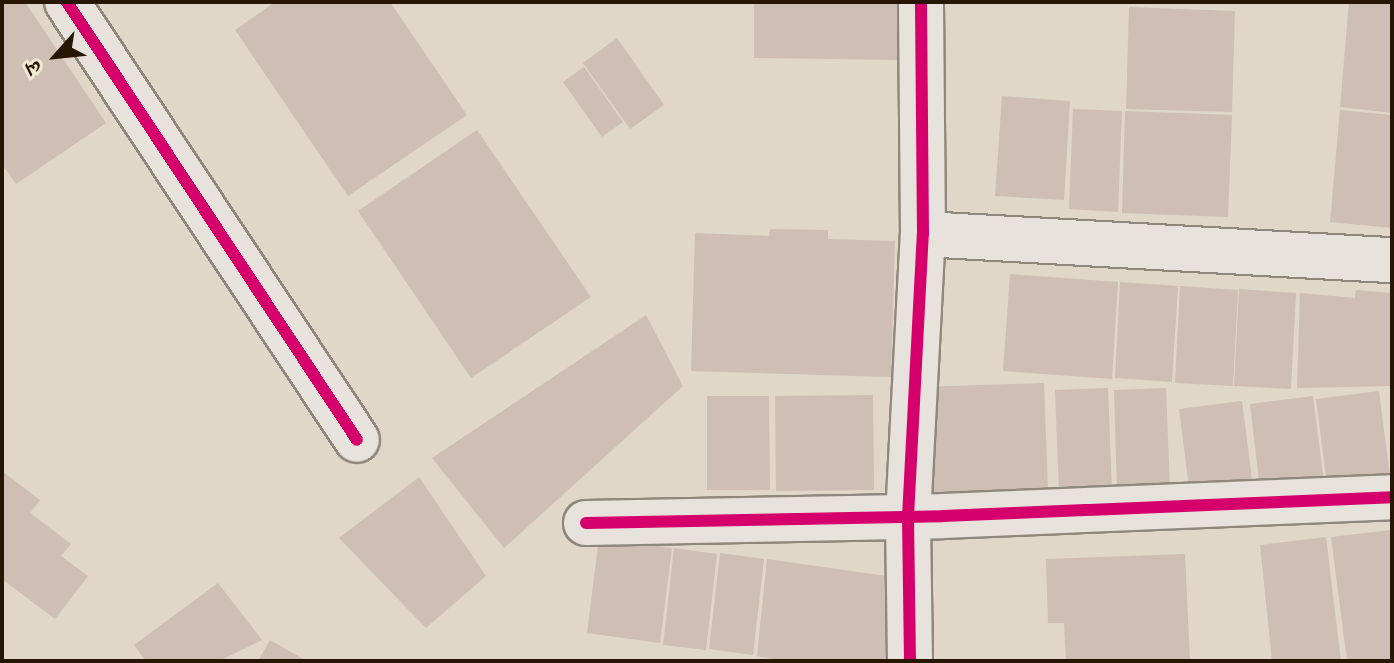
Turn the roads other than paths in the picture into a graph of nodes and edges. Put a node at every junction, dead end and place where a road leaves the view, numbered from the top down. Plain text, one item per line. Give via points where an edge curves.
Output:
1 (67, 2) edge
2 (921, 2) edge
3 (923, 234) junction
4 (1392, 260) edge
5 (357, 440) dead end
6 (1392, 497) edge
7 (908, 517) junction
8 (586, 523) dead end
9 (910, 661) edge

1 - 5 street
2 - 3 street
3 - 4 street
3 - 7 street
6 - 7 street
7 - 8 street
7 - 9 street

